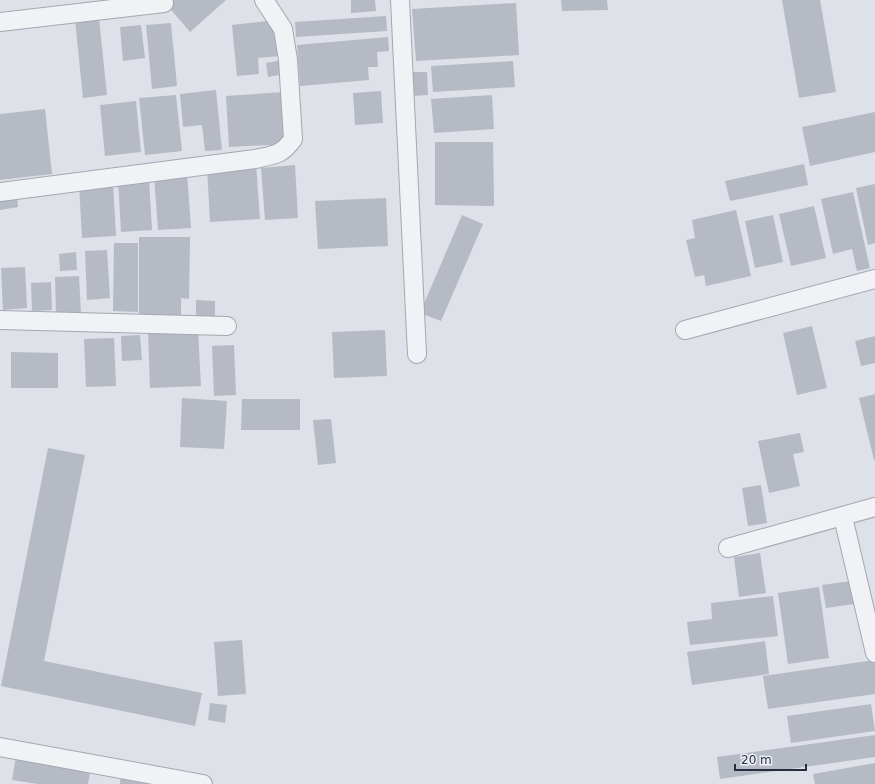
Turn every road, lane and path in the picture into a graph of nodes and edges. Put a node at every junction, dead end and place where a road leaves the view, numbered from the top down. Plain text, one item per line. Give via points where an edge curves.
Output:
1 (264, 0) edge
2 (400, 0) edge
3 (164, 3) dead end
4 (0, 22) edge
5 (0, 192) edge
6 (875, 279) edge
7 (0, 320) edge
8 (227, 326) dead end
9 (685, 330) dead end
10 (417, 354) dead end
11 (875, 508) edge
12 (842, 517) junction
13 (728, 548) dead end
14 (875, 653) edge
15 (0, 747) edge
16 (203, 784) edge

1 - 5 street via 283,29 288,60 293,139 285,150 256,159
2 - 10 street
3 - 4 street
6 - 9 street
7 - 8 street
11 - 12 street
12 - 13 street
12 - 14 street
15 - 16 street

